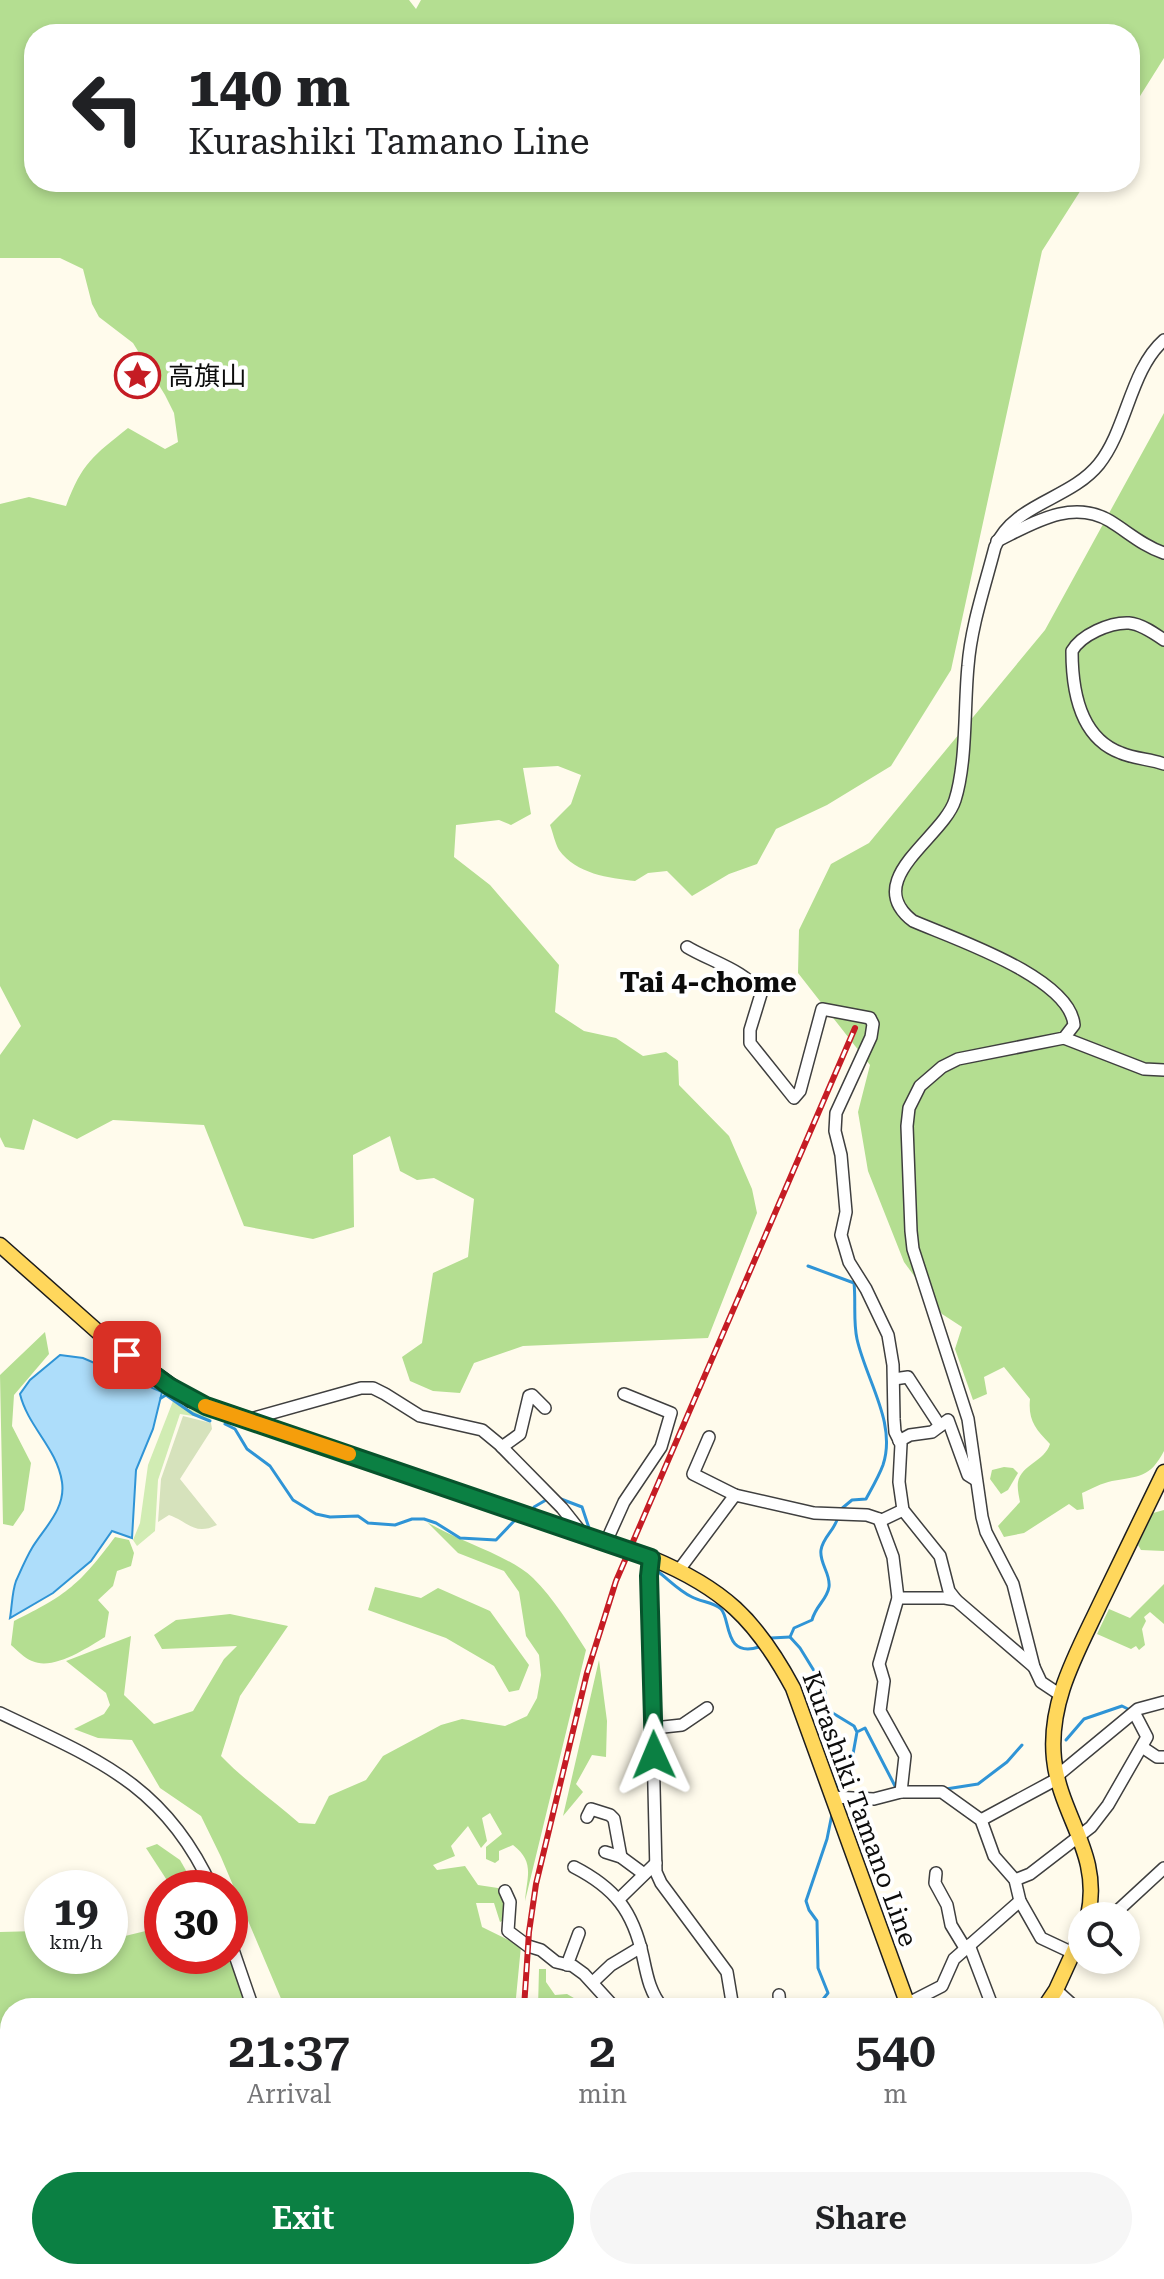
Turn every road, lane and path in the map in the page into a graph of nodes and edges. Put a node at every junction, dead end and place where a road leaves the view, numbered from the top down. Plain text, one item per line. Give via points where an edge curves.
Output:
1 (1164, 340) edge
2 (997, 541) junction
3 (1164, 553) edge
4 (1164, 640) edge
5 (1164, 764) edge
6 (687, 947) dead end
7 (1064, 1038) junction
8 (1164, 1070) edge
9 (0, 1245) edge
10 (894, 1379) junction
11 (624, 1394) dead end
12 (545, 1408) dead end
13 (246, 1420) junction
14 (940, 1426) junction
15 (709, 1437) dead end
16 (899, 1441) junction
17 (502, 1447) junction
18 (1164, 1472) edge
19 (976, 1480) junction
20 (735, 1495) junction
21 (903, 1510) junction
22 (879, 1519) junction
23 (581, 1532) junction
24 (606, 1542) junction
25 (651, 1558) junction
26 (679, 1570) junction
27 (898, 1598) junction
28 (956, 1600) junction
29 (1034, 1667) junction
30 (1059, 1694) junction
31 (1164, 1702) edge
32 (707, 1708) dead end
33 (0, 1713) edge
34 (1135, 1713) junction
35 (654, 1728) junction
36 (1142, 1747) junction
37 (1164, 1757) edge
38 (1057, 1777) junction
39 (901, 1792) junction
40 (832, 1797) junction
41 (587, 1817) dead end
42 (981, 1820) junction
43 (1080, 1838) junction
44 (605, 1852) dead end
45 (621, 1857) junction
46 (656, 1863) junction
47 (574, 1867) dead end
48 (1164, 1868) edge
49 (203, 1870) edge
50 (936, 1873) dead end
51 (644, 1874) junction
52 (1015, 1880) junction
53 (505, 1891) dead end
54 (619, 1899) junction
55 (1020, 1901) junction
56 (1090, 1902) edge
57 (1127, 1902) edge
58 (579, 1933) dead end
59 (1068, 1940) edge
60 (967, 1946) junction
61 (641, 1947) junction
62 (1068, 1964) edge
63 (567, 1965) junction
64 (241, 1974) edge
65 (593, 1982) junction
66 (1056, 1990) junction
67 (250, 1998) edge
68 (607, 1998) edge
69 (655, 1998) edge
70 (731, 1998) edge
71 (902, 1998) edge
72 (920, 1998) edge
73 (989, 1998) edge
74 (1051, 1998) edge
75 (1065, 1998) edge

1 - 2 street via 1148,360 1099,464 1079,482 1012,521
2 - 3 street via 1051,514 1075,511 1107,519
2 - 7 street via 970,645 955,800 943,823 901,869 897,892 902,910 913,921 1027,971 1049,989 1073,1015 1074,1025
4 - 5 street via 1129,623 1114,625 1081,640 1072,659 1084,721 1097,737 1117,752
6 - 10 street via 757,987 761,994 750,1043 794,1098 822,1009 870,1018 873,1024 836,1113 846,1212 841,1235 849,1262 888,1335
7 - 8 street via 1144,1069
7 - 19 street via 958,1059 920,1086 909,1108 913,1249 968,1419
9 - 13 main road, Kurashiki Tamano Line via 64,1304 169,1386
10 - 14 street via 908,1377
10 - 16 street
11 - 24 street via 671,1413 661,1447 624,1502
12 - 17 street via 529,1396 520,1434
13 - 17 street via 373,1388 420,1416 482,1430
13 - 23 main road, Kurashiki Tamano Line
14 - 16 street
14 - 19 street via 948,1420 968,1475
15 - 20 street via 693,1474
16 - 21 street
17 - 23 street
18 - 30 main road
19 - 29 street via 986,1532 1013,1584
20 - 22 street via 814,1513
20 - 26 street
21 - 22 street
21 - 28 street via 940,1556
22 - 27 street via 893,1557
23 - 24 main road, Kurashiki Tamano Line
24 - 25 main road, Kurashiki Tamano Line
25 - 26 main road, Kurashiki Tamano Line
25 - 35 street
26 - 40 main road, Kurashiki Tamano Line via 724,1598 770,1648 793,1688
27 - 28 street
27 - 39 street via 879,1664 884,1681 880,1711 905,1756
28 - 29 street
29 - 30 street via 1041,1682
30 - 38 main road
31 - 34 street
32 - 35 street via 682,1725
33 - 49 street via 130,1780 175,1824
34 - 36 street via 1147,1737
34 - 38 street
35 - 46 street
36 - 37 street
36 - 43 street via 1108,1805
38 - 42 street
38 - 43 main road
39 - 40 street via 874,1799
39 - 42 street via 942,1792
40 - 71 main road, Kurashiki Tamano Line
41 - 45 street via 591,1809 614,1819
42 - 52 street via 994,1856
43 - 52 street
43 - 56 main road via 1092,1880
44 - 45 street
45 - 51 street
46 - 51 street
46 - 70 street via 661,1883 727,1972
47 - 54 street
48 - 57 street
50 - 60 street via 951,1925
51 - 54 street
52 - 55 street
53 - 63 street via 510,1902 508,1931
54 - 61 street
55 - 59 street via 1041,1938
55 - 60 street
58 - 63 street
60 - 72 street via 954,1959 942,1986
60 - 73 street
61 - 65 street
61 - 69 street
62 - 66 main road
63 - 65 street
64 - 67 street
65 - 68 street
66 - 74 main road
66 - 75 street

